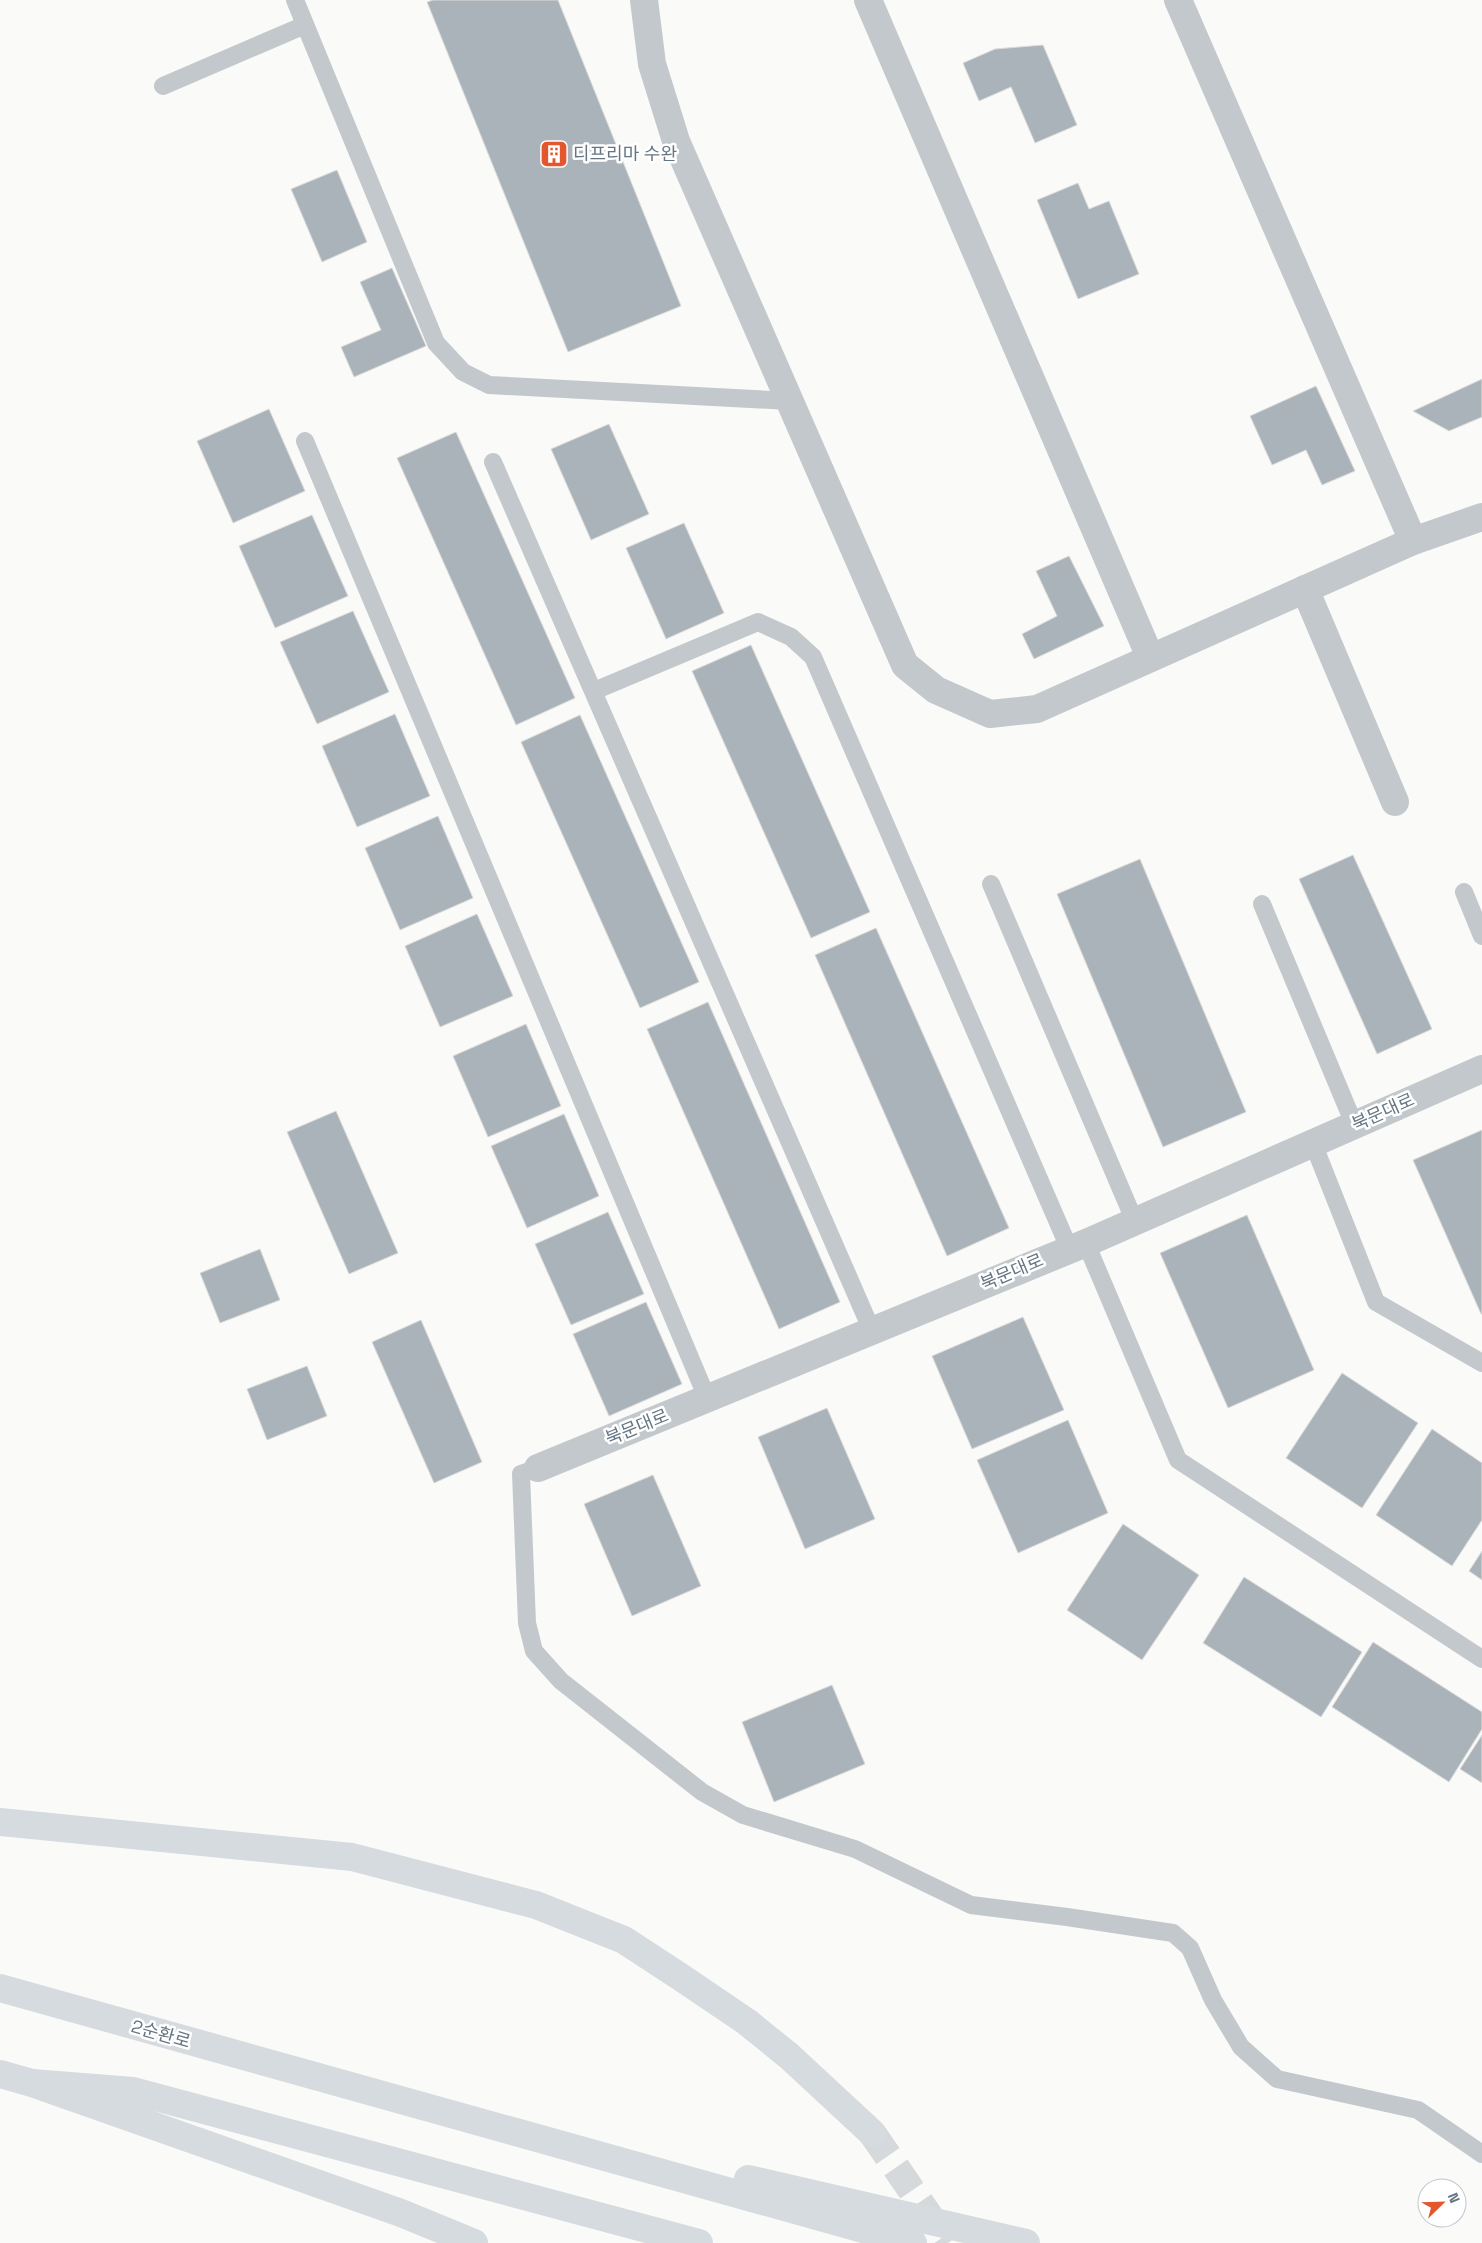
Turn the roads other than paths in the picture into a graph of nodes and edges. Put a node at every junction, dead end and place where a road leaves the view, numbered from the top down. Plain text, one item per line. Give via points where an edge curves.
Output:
1 (294, 0) edge
2 (644, 0) edge
3 (868, 0) edge
4 (1178, 0) edge
5 (305, 25) junction
6 (163, 86) dead end
7 (790, 401) junction
8 (305, 441) dead end
9 (493, 462) dead end
10 (1482, 518) edge
11 (1412, 541) junction
12 (1305, 589) junction
13 (1150, 657) junction
14 (594, 692) junction
15 (1395, 802) dead end
16 (991, 884) dead end
17 (1464, 892) dead end
18 (1262, 904) dead end
19 (1482, 936) edge
20 (1482, 1069) edge
21 (1354, 1124) junction
22 (1313, 1142) junction
23 (1135, 1222) junction
24 (1077, 1246) junction
25 (872, 1331) junction
26 (1482, 1363) edge
27 (707, 1398) junction
28 (538, 1468) joint
29 (1482, 1659) edge
30 (0, 1822) edge
31 (0, 1988) edge
32 (0, 2074) edge
33 (323, 2079) junction
34 (32, 2083) junction
35 (872, 2132) tunnel mouth
36 (1482, 2154) edge
37 (474, 2243) edge
38 (700, 2243) edge
39 (913, 2243) edge
40 (1026, 2243) edge

1 - 5 lane
2 - 7 street via 652,64 676,141
3 - 13 street
4 - 11 street
5 - 6 lane
5 - 7 lane via 436,343 463,372 489,385
7 - 13 street via 905,665 936,690 990,714 1037,709
8 - 27 lane
9 - 14 lane
10 - 11 street
11 - 12 street
12 - 13 street
12 - 15 street
14 - 24 lane via 758,622 791,637 813,657
14 - 25 lane
16 - 23 lane
17 - 19 lane
18 - 21 lane
20 - 21 street, 북문대로
21 - 22 street, 북문대로
22 - 23 street, 북문대로
22 - 26 lane via 1376,1302
23 - 24 street, 북문대로
24 - 25 street, 북문대로
24 - 29 lane via 1178,1460
25 - 27 street, 북문대로
27 - 28 street, 북문대로
28 - 36 lane via 521,1474 527,1623 534,1651 561,1681 702,1792 743,1815 856,1849 971,1905 1172,1933 1190,1948 1241,2047 1277,2079 1418,2110
30 - 35 highway via 352,1857 536,1905 624,1940 682,1978 747,2022 789,2056
31 - 33 highway, 2순환로
32 - 34 highway
33 - 39 highway
33 - 40 highway
34 - 37 highway via 401,2213
34 - 38 highway via 132,2091

